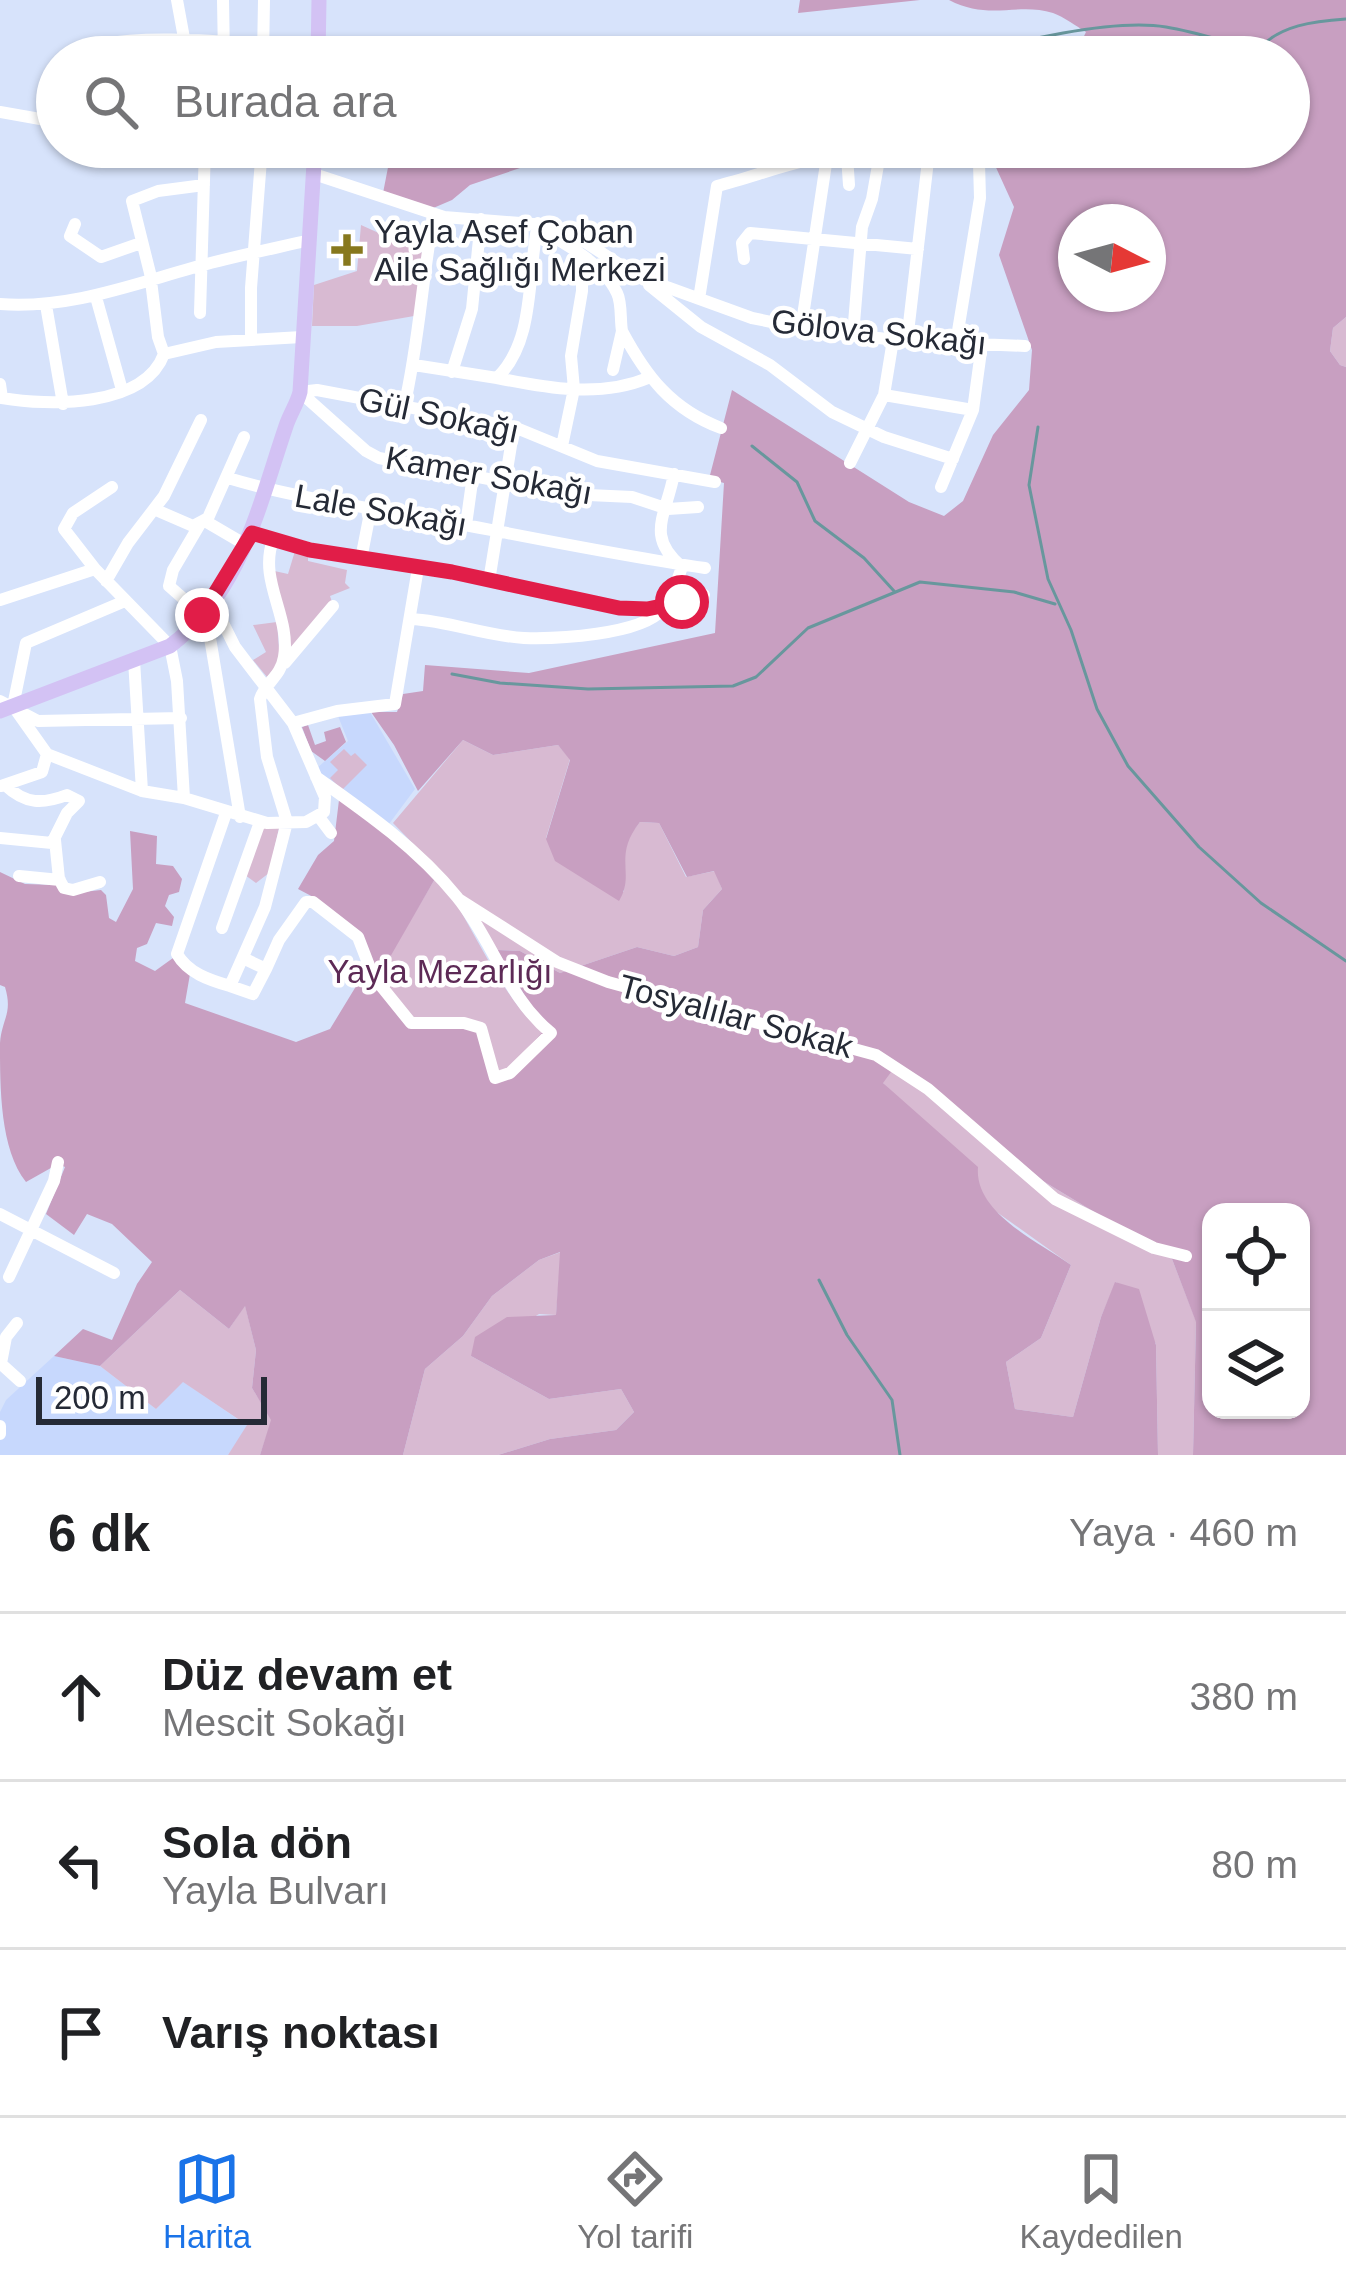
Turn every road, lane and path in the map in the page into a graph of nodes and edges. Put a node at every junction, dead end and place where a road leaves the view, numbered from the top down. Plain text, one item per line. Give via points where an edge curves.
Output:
1 (177, 0) edge
2 (223, 0) edge
3 (264, 0) edge
4 (319, 0) edge
5 (184, 36) edge
6 (224, 36) edge
7 (264, 36) edge
8 (318, 36) edge
9 (0, 112) edge
10 (36, 118) edge
11 (204, 168) edge
12 (263, 168) edge
13 (314, 168) edge
14 (781, 168) edge
15 (826, 168) edge
16 (848, 168) edge
17 (878, 168) edge
18 (927, 168) edge
19 (980, 168) edge
20 (314, 174) junction
21 (204, 185) junction
22 (849, 185) dead end
23 (434, 214) junction
24 (482, 219) junction
25 (75, 224) dead end
26 (537, 225) junction
27 (812, 239) junction
28 (310, 240) junction
29 (141, 242) junction
30 (863, 245) junction
31 (896, 247) junction
32 (918, 249) junction
33 (253, 252) junction
34 (582, 256) junction
35 (744, 260) dead end
36 (202, 265) junction
37 (916, 272) junction
38 (639, 277) junction
39 (150, 280) junction
40 (96, 297) junction
41 (699, 299) junction
42 (0, 304) edge
43 (46, 305) junction
44 (200, 313) dead end
45 (801, 329) junction
46 (622, 331) junction
47 (853, 335) junction
48 (302, 337) junction
49 (251, 340) junction
50 (900, 340) junction
51 (956, 344) junction
52 (982, 344) junction
53 (1025, 346) dead end
54 (164, 354) junction
55 (300, 356) junction
56 (414, 365) junction
57 (613, 370) dead end
58 (452, 372) junction
59 (497, 378) junction
60 (648, 378) junction
61 (122, 389) junction
62 (574, 389) junction
63 (300, 392) junction
64 (1, 393) edge
65 (884, 395) junction
66 (64, 404) junction
67 (404, 407) junction
68 (973, 410) junction
69 (288, 419) junction
70 (201, 420) dead end
71 (514, 427) junction
72 (721, 428) dead end
73 (868, 431) junction
74 (244, 436) dead end
75 (562, 446) junction
76 (953, 459) junction
77 (850, 463) dead end
78 (640, 468) junction
79 (674, 474) junction
80 (473, 475) junction
81 (228, 478) junction
82 (504, 481) junction
83 (715, 482) dead end
84 (112, 487) dead end
85 (941, 487) dead end
86 (266, 489) junction
87 (632, 497) junction
88 (698, 507) dead end
89 (371, 508) junction
90 (668, 508) junction
91 (156, 510) junction
92 (202, 523) junction
93 (466, 525) junction
94 (495, 530) junction
95 (249, 539) junction
96 (273, 540) junction
97 (361, 559) junction
98 (682, 567) junction
99 (418, 568) junction
100 (705, 568) dead end
101 (95, 569) junction
102 (106, 580) junction
103 (489, 581) junction
104 (218, 594) junction
105 (704, 595) dead end
106 (3, 600) edge
107 (125, 601) junction
108 (664, 604) junction
109 (333, 607) dead end
110 (202, 615) junction
111 (1, 616) edge
112 (411, 620) junction
113 (170, 646) junction
114 (134, 660) junction
115 (280, 669) junction
116 (266, 687) junction
117 (4, 706) edge
118 (181, 718) junction
119 (140, 720) junction
120 (293, 723) junction
121 (46, 754) junction
122 (316, 777) junction
123 (3, 786) edge
124 (142, 791) junction
125 (184, 798) junction
126 (233, 815) junction
127 (319, 817) junction
128 (287, 822) junction
129 (260, 823) junction
130 (331, 833) dead end
131 (0, 838) edge
132 (56, 840) junction
133 (19, 876) dead end
134 (60, 880) junction
135 (241, 880) junction
136 (100, 882) dead end
137 (270, 889) junction
138 (460, 900) junction
139 (223, 928) dead end
140 (244, 959) junction
141 (266, 969) junction
142 (230, 986) junction
143 (58, 1162) dead end
144 (0, 1214) edge
145 (30, 1228) junction
146 (1186, 1256) dead end
147 (114, 1273) dead end
148 (9, 1277) dead end
149 (17, 1323) dead end
150 (0, 1363) edge
151 (20, 1381) dead end

1 - 5 street
2 - 6 street
3 - 7 street
4 - 8 main road
9 - 10 street
11 - 21 street
12 - 33 street
13 - 20 main road
14 - 41 street via 717,186
15 - 27 street
16 - 22 street
17 - 30 street
18 - 32 street
19 - 51 street
20 - 23 street
20 - 28 main road
21 - 29 street via 134,197
21 - 36 street
23 - 24 street
23 - 56 street
24 - 26 street
24 - 58 street via 472,309
25 - 29 street via 70,236 101,257
26 - 34 street
26 - 38 street, Gölova Sokağı via 584,242
26 - 59 street via 530,308
27 - 30 street
27 - 35 street via 750,233
27 - 45 street
28 - 33 street
28 - 48 main road
29 - 39 street
30 - 31 street
30 - 47 street
31 - 32 street
31 - 37 street
32 - 37 street
33 - 36 street
33 - 49 street
34 - 46 street via 617,292
34 - 62 street
36 - 39 street
36 - 44 street
37 - 50 street
38 - 41 street, Gölova Sokağı
38 - 73 street via 701,327
39 - 40 street
39 - 54 street
40 - 43 street
40 - 61 street
41 - 45 street, Gölova Sokağı
42 - 43 street
43 - 66 street
45 - 47 street, Gölova Sokağı
46 - 57 street
46 - 60 street
47 - 50 street, Gölova Sokağı
48 - 49 street
48 - 55 main road
49 - 54 street
50 - 51 street, Gölova Sokağı
50 - 65 street
51 - 52 street, Gölova Sokağı
52 - 53 street, Gölova Sokağı
52 - 68 street
54 - 61 street via 146,379
55 - 63 main road
55 - 69 main road
56 - 58 street
56 - 67 street
58 - 59 street
59 - 62 street
60 - 62 street
60 - 72 street
61 - 66 street
62 - 75 street
63 - 67 street, Gül Sokağı
63 - 69 main road
63 - 80 street, Kamer Sokağı via 366,452
64 - 66 street
65 - 68 street
65 - 73 street
67 - 71 street, Gül Sokağı
68 - 76 street
69 - 86 main road
70 - 91 street
71 - 75 street, Gül Sokağı
71 - 82 street
73 - 76 street
73 - 77 street
74 - 81 street
75 - 78 street, Gül Sokağı
76 - 85 street
78 - 79 street, Gül Sokağı
78 - 87 street
79 - 83 street, Gül Sokağı
79 - 90 street
80 - 82 street, Kamer Sokağı
80 - 93 street
81 - 86 street, Lale Sokağı
81 - 92 street
82 - 87 street, Kamer Sokağı
82 - 94 street
84 - 101 street via 64,524
86 - 89 street, Lale Sokağı
86 - 95 main road
87 - 90 street, Kamer Sokağı
88 - 90 street, Kamer Sokağı
89 - 93 street, Lale Sokağı
89 - 97 street
90 - 98 street via 662,548
91 - 92 street
91 - 102 street
92 - 95 street
92 - 110 street via 169,586
93 - 94 street, Lale Sokağı
94 - 98 street, Lale Sokağı
94 - 103 street
95 - 96 street
95 - 104 main road
96 - 97 street
96 - 115 street via 266,568 284,642
97 - 99 street
98 - 100 street, Lale Sokağı
98 - 108 street
99 - 103 street
99 - 112 street
101 - 102 street
101 - 106 street
102 - 107 street
103 - 108 street via 619,608
104 - 110 main road
104 - 116 street via 228,635
105 - 108 street
106 - 111 street
107 - 113 street
107 - 117 street via 26,643
108 - 112 street via 621,630 543,638
109 - 115 street
110 - 113 main road
110 - 126 street
112 - 120 street via 395,704
113 - 114 main road
113 - 118 street
114 - 117 main road
114 - 119 street
115 - 116 street
116 - 120 street
116 - 128 street via 260,699 267,757
117 - 119 street via 38,721
117 - 121 street
118 - 119 street
118 - 125 street
119 - 124 street
120 - 122 street
121 - 123 street via 42,772
121 - 124 street
122 - 127 street via 326,805
122 - 138 street via 390,830
123 - 132 street via 40,803 77,797
124 - 125 street
125 - 126 street
126 - 129 street
126 - 142 street via 177,953 207,980
127 - 128 street
127 - 130 street
128 - 129 street
128 - 137 street
129 - 135 street
131 - 132 street
132 - 134 street
133 - 134 street
134 - 136 street via 73,890
135 - 137 street
135 - 139 street
137 - 140 street
138 - 141 street via 527,1013 551,1033 510,1073 495,1078 481,1028 411,1023 373,976 358,937 314,902 306,902
138 - 146 street, Tosyalılar Sokak via 557,962 608,982 876,1054 1055,1199
140 - 141 street
140 - 142 street
141 - 142 street via 254,994
143 - 145 street
144 - 145 street
145 - 147 street
145 - 148 street
149 - 150 street
150 - 151 street

